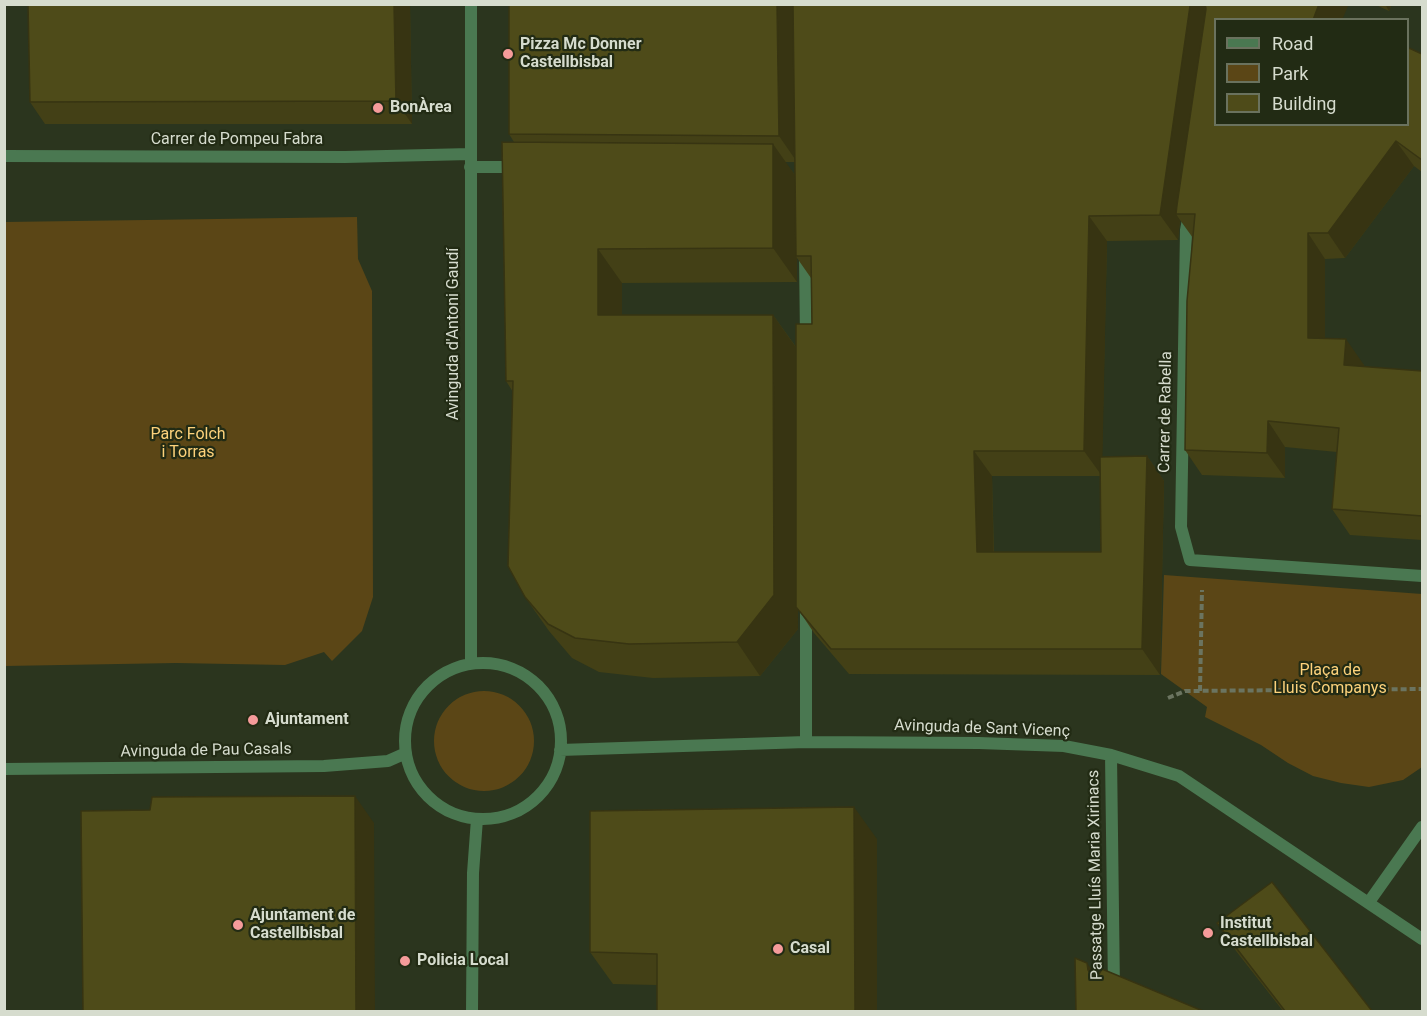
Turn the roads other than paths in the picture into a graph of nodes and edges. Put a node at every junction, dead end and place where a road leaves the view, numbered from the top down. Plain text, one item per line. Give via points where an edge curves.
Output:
1 (471, 4) edge
2 (470, 154) junction
3 (4, 156) edge
4 (470, 167) junction
5 (527, 167) edge
6 (1190, 206) edge
7 (805, 241) edge
8 (806, 347) edge
9 (1422, 576) edge
10 (806, 594) edge
11 (471, 663) junction
12 (806, 742) junction
13 (560, 750) junction
14 (406, 753) junction
15 (1111, 755) junction
16 (4, 769) edge
17 (477, 819) junction
18 (1422, 827) edge
19 (1369, 902) junction
20 (1422, 939) edge
21 (1114, 994) edge
22 (472, 1011) edge

1 - 2 street, Avinguda d'Antoni Gaudí
2 - 3 street, Carrer de Pompeu Fabra via 345,158
2 - 4 street, Avinguda d'Antoni Gaudí
4 - 5 street
4 - 11 street, Avinguda d'Antoni Gaudí
6 - 9 street, Carrer de Rabella via 1186,230 1181,527 1190,560
7 - 8 street
10 - 12 street
11 - 13 street via 495,663 517,670 537,684 555,714
11 - 14 street via 447,670 428,685 413,705 406,728
12 - 13 street, Avinguda de Sant Vicenç
12 - 15 street, Avinguda de Sant Vicenç via 1064,746
13 - 17 street via 554,773 541,793 522,808 500,817
14 - 16 street, Avinguda de Pau Casals via 388,760 324,766
14 - 17 street via 414,778 430,799 451,813
15 - 19 street, Avinguda de Sant Vicenç via 1179,776
15 - 21 street, Passatge Lluís Maria Xirinacs
17 - 22 street
18 - 19 street
19 - 20 street, Avinguda de Sant Vicenç

